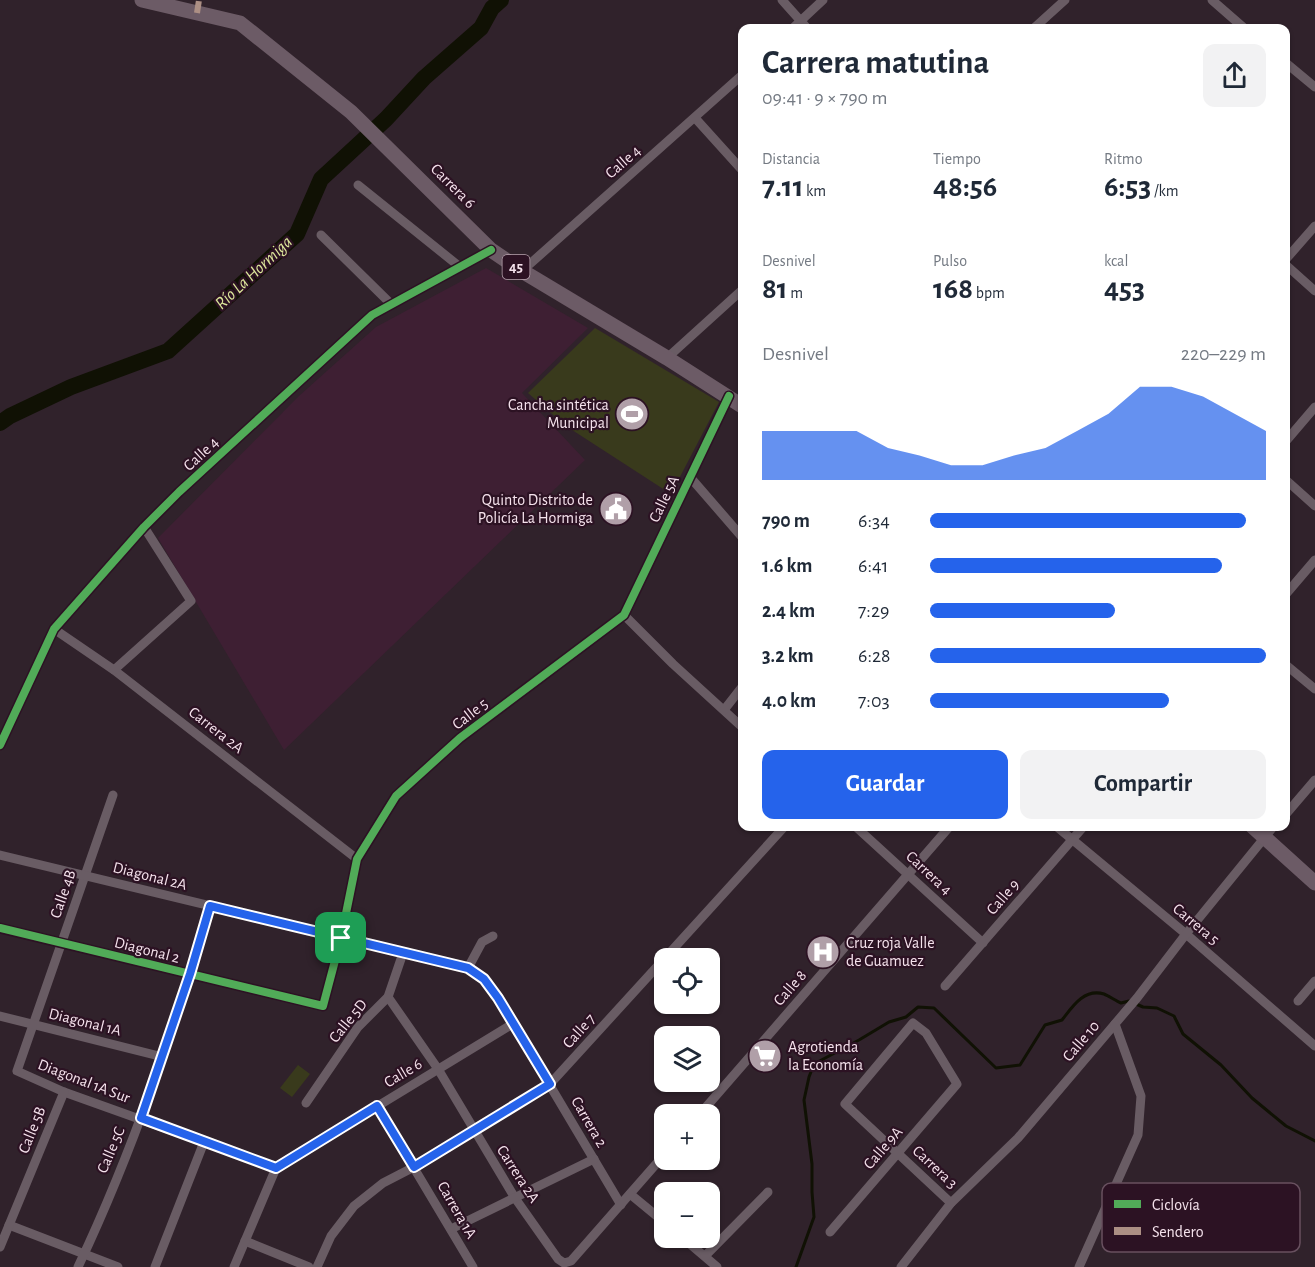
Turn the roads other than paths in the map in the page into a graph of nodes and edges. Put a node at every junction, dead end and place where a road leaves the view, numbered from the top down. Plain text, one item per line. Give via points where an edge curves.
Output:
1 (142, 0) edge
2 (782, 0) edge
3 (823, 0) edge
4 (1065, 0) edge
5 (1212, 0) edge
6 (803, 24) edge
7 (805, 24) edge
8 (1038, 24) edge
9 (1239, 24) edge
10 (1290, 66) edge
11 (738, 79) edge
12 (1315, 87) edge
13 (696, 119) junction
14 (738, 166) edge
15 (358, 185) dead end
16 (1315, 226) edge
17 (321, 235) dead end
18 (491, 250) junction
19 (1290, 254) edge
20 (460, 267) junction
21 (1290, 269) edge
22 (522, 271) junction
23 (1315, 291) edge
24 (738, 294) edge
25 (391, 304) junction
26 (667, 358) junction
27 (729, 396) junction
28 (738, 403) edge
29 (1315, 407) edge
30 (1290, 436) edge
31 (690, 477) junction
32 (1290, 484) edge
33 (1315, 506) edge
34 (144, 527) junction
35 (738, 532) edge
36 (1315, 560) edge
37 (1290, 589) edge
38 (624, 615) junction
39 (54, 629) junction
40 (1290, 667) edge
41 (114, 669) junction
42 (1315, 689) edge
43 (738, 692) edge
44 (724, 710) junction
45 (738, 723) edge
46 (0, 745) edge
47 (1315, 780) edge
48 (113, 795) dead end
49 (1290, 809) edge
50 (780, 831) edge
51 (861, 831) edge
52 (946, 831) edge
53 (1062, 831) edge
54 (1080, 831) edge
55 (1269, 832) edge
56 (1072, 840) junction
57 (0, 855) edge
58 (357, 859) junction
59 (909, 874) junction
60 (85, 876) junction
61 (1315, 883) edge
62 (210, 906) junction
63 (0, 928) edge
64 (1186, 934) junction
65 (493, 936) dead end
66 (341, 938) junction
67 (62, 943) junction
68 (982, 943) junction
69 (675, 948) edge
70 (403, 953) junction
71 (468, 968) junction
72 (654, 971) edge
73 (190, 974) junction
74 (1315, 981) edge
75 (945, 986) dead end
76 (388, 997) junction
77 (1298, 1001) dead end
78 (0, 1016) edge
79 (514, 1023) junction
80 (33, 1024) junction
81 (1115, 1024) junction
82 (1315, 1046) edge
83 (163, 1057) junction
84 (438, 1069) junction
85 (17, 1071) joint
86 (550, 1084) junction
87 (64, 1092) junction
88 (306, 1103) dead end
89 (709, 1104) edge
90 (845, 1104) joint
91 (377, 1106) junction
92 (141, 1118) junction
93 (474, 1131) junction
94 (204, 1142) junction
95 (898, 1153) junction
96 (594, 1160) junction
97 (654, 1166) edge
98 (414, 1167) junction
99 (276, 1168) junction
100 (1117, 1183) edge
101 (768, 1192) dead end
102 (630, 1194) junction
103 (515, 1198) junction
104 (951, 1203) junction
105 (621, 1205) junction
106 (654, 1214) edge
107 (1102, 1216) edge
108 (9, 1225) junction
109 (451, 1230) junction
110 (830, 1232) dead end
111 (245, 1241) junction
112 (0, 1247) edge
113 (695, 1248) edge
114 (84, 1255) junction
115 (705, 1256) junction
116 (78, 1267) edge
117 (118, 1267) edge
118 (154, 1267) edge
119 (234, 1267) edge
120 (309, 1267) edge
121 (317, 1267) edge
122 (473, 1267) edge
123 (717, 1267) edge
124 (901, 1267) edge
125 (1079, 1267) edge

1 - 18 main road, Carrera 6 / 45 via 240,23 351,112
2 - 6 street
3 - 7 street
4 - 8 street
5 - 9 street
10 - 12 street
11 - 13 street, Calle 4
13 - 14 street
13 - 22 street, Calle 4
15 - 20 street
16 - 19 street
17 - 25 street
18 - 20 street, Calle 4
18 - 22 main road, Carrera 6 / 45
20 - 25 street, Calle 4
21 - 23 street
22 - 26 main road, Carrera 6 / 45
24 - 26 street
25 - 34 street, Calle 4 via 372,315
26 - 27 main road, Carrera 6 / 45
27 - 28 main road, Carrera 6 / 45
27 - 31 street, Calle 5A
29 - 30 street
31 - 35 street
31 - 38 street, Calle 5A
32 - 33 street
34 - 39 street, Calle 4
34 - 41 street via 191,601
36 - 37 street
38 - 44 street
38 - 58 street, Calle 5 via 460,738 396,796
39 - 41 street, Carrera 2A
39 - 46 street, Calle 4
40 - 42 street
41 - 58 street, Carrera 2A
43 - 44 street
44 - 45 street
47 - 49 street
48 - 60 street, Calle 4B
50 - 69 street, Calle 7
51 - 59 street, Carrera 4
52 - 59 street, Calle 8
53 - 56 street, Carrera 5
54 - 56 street, Calle 9
55 - 61 main road
55 - 64 street, Calle 10
56 - 64 street, Carrera 5
56 - 68 street, Calle 9
57 - 60 street, Diagonal 2A
58 - 66 street
59 - 68 street, Carrera 4
59 - 89 street, Calle 8
60 - 62 street, Diagonal 2A
60 - 67 street, Calle 4B
62 - 66 street, Diagonal 2A
62 - 73 street, Calle 5C
63 - 67 street, Diagonal 2
64 - 81 street, Calle 10
64 - 82 street, Carrera 5
65 - 71 street via 482,942
66 - 70 street, Diagonal 2A
66 - 73 street, Diagonal 2 via 322,1006
67 - 73 street, Diagonal 2
67 - 80 street, Calle 4B
68 - 75 street, Calle 9
70 - 71 street, Diagonal 2A
70 - 76 street, Calle 5D
71 - 79 street, Carrera 2 via 484,979
72 - 86 street, Calle 7
73 - 83 street, Calle 5C
74 - 77 street
76 - 84 street, Carrera 2A
76 - 88 street, Calle 5D via 358,1027
78 - 80 street, Diagonal 1A
79 - 84 street, Calle 6
79 - 86 street, Carrera 2
80 - 83 street, Diagonal 1A
80 - 85 street, Calle 4B
81 - 100 street via 1141,1096 1138,1135
81 - 104 street, Calle 10 via 1018,1138
83 - 92 street, Calle 5C
84 - 91 street, Calle 6
84 - 93 street, Carrera 2A
85 - 87 street, Diagonal 1A Sur
86 - 93 street, Calle 7
86 - 96 street, Carrera 2
87 - 92 street, Diagonal 1A Sur
87 - 108 street, Calle 5B
90 - 95 street, Carrera 3
90 - 95 street, Calle 9A via 913,1023 926,1033 957,1084
91 - 98 street, Carrera 1A
91 - 99 street, Calle 6
92 - 94 street, Diagonal 1A Sur
92 - 114 street, Calle 5C
93 - 98 street, Calle 7
93 - 103 street, Carrera 2A
94 - 99 street, Diagonal 1A Sur
94 - 118 street
95 - 104 street, Carrera 3
95 - 110 street, Calle 9A
96 - 103 street
96 - 105 street, Carrera 2
97 - 102 street
98 - 109 street, Carrera 1A
98 - 121 street, Calle 7 via 383,1183 354,1206 332,1236
99 - 111 street
101 - 115 street
102 - 105 street
102 - 106 street
103 - 105 street, Carrera 2A via 564,1263 571,1261
103 - 109 street
104 - 124 street, Calle 10
107 - 125 street
108 - 112 street, Calle 5B
108 - 114 street
109 - 122 street, Carrera 1A
111 - 119 street
111 - 120 street
113 - 115 street
114 - 116 street, Calle 5C
114 - 117 street
115 - 123 street

